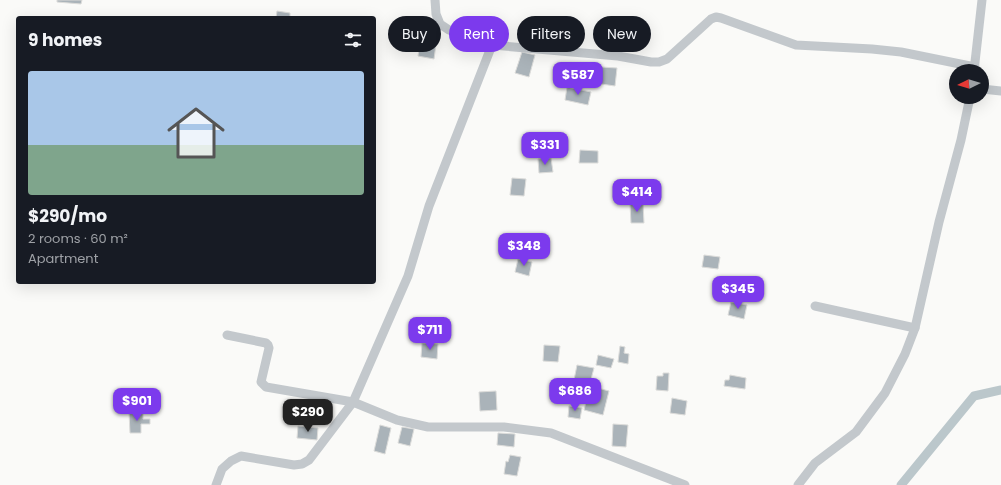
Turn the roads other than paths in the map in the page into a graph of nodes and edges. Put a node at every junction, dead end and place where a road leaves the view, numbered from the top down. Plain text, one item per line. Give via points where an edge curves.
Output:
1 (435, 0) edge
2 (982, 0) edge
3 (449, 30) edge
4 (509, 46) edge
5 (489, 52) edge
6 (953, 64) edge
7 (975, 64) edge
8 (989, 90) edge
9 (1001, 91) edge
10 (968, 104) edge
11 (815, 306) dead end
12 (915, 328) junction
13 (227, 335) dead end
14 (353, 402) junction
15 (216, 485) edge
16 (684, 485) edge
17 (798, 485) edge

1 - 3 street via 440,24
2 - 7 street
4 - 6 street via 659,62 667,59 716,17 796,45 901,52
5 - 14 street via 429,206 408,276
8 - 9 street
10 - 12 street
11 - 12 street
12 - 17 street via 885,393 856,432 815,463
13 - 14 street via 268,345 261,382 266,387
14 - 15 street via 306,462 294,465 241,456 222,469
14 - 16 street via 397,420 428,427 504,426 551,433

